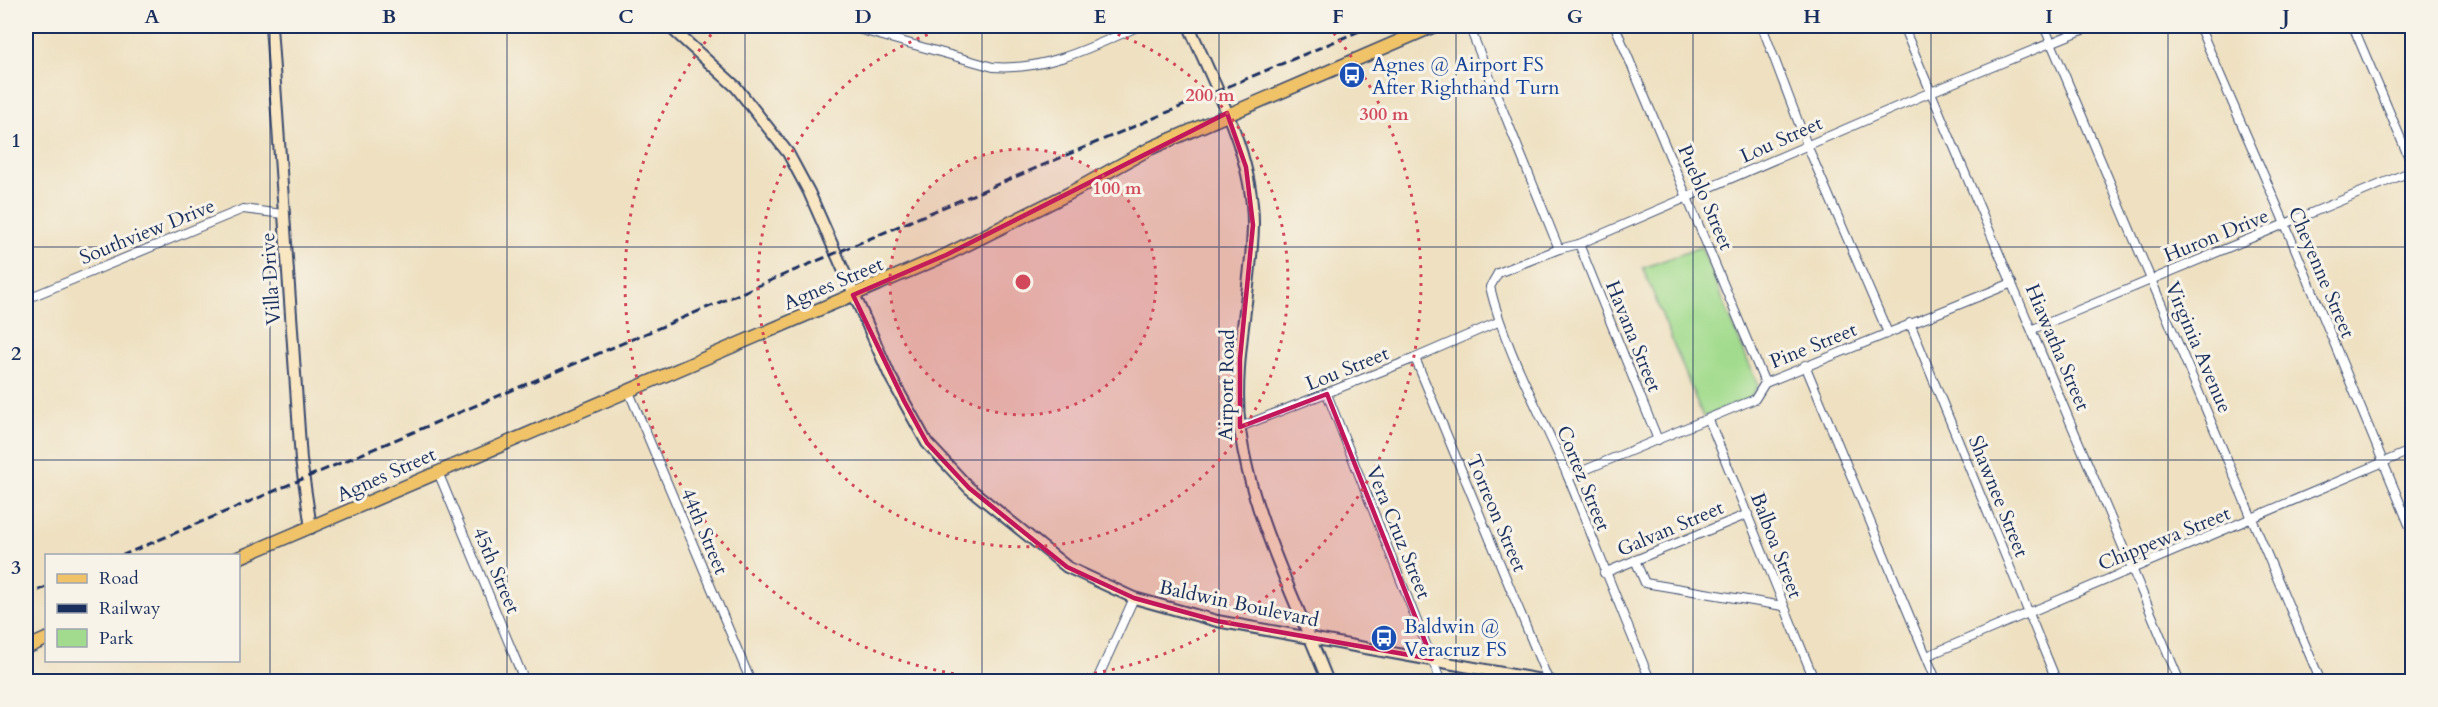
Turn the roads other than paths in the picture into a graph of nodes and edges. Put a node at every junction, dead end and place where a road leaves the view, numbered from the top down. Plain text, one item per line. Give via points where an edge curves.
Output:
1 (271, 26) edge
2 (669, 26) edge
3 (847, 26) edge
4 (1139, 26) edge
5 (1189, 26) edge
6 (1434, 26) edge
7 (1469, 26) edge
8 (1615, 26) edge
9 (1762, 26) edge
10 (1903, 26) edge
11 (2044, 26) edge
12 (2092, 26) edge
13 (2199, 26) edge
14 (2354, 26) edge
15 (2051, 43) junction
16 (1931, 92) junction
17 (1227, 113) junction
18 (1807, 146) junction
19 (2412, 165) edge
20 (2412, 171) edge
21 (1689, 198) junction
22 (283, 214) junction
23 (2285, 224) junction
24 (1579, 244) junction
25 (1559, 249) junction
26 (2153, 279) junction
27 (2012, 283) junction
28 (1490, 287) joint
29 (854, 295) junction
30 (26, 299) edge
31 (1498, 322) junction
32 (1910, 323) junction
33 (2032, 330) junction
34 (1888, 333) junction
35 (1415, 358) junction
36 (1805, 365) junction
37 (1765, 383) junction
38 (629, 392) junction
39 (1327, 394) junction
40 (1709, 420) junction
41 (1240, 427) junction
42 (1658, 440) junction
43 (2412, 450) edge
44 (2383, 462) junction
45 (438, 472) junction
46 (1568, 477) junction
47 (1748, 514) junction
48 (2253, 520) junction
49 (311, 528) junction
50 (2412, 532) edge
51 (240, 557) edge
52 (1635, 560) junction
53 (2134, 569) junction
54 (1605, 573) junction
55 (1134, 597) junction
56 (1783, 606) junction
57 (2028, 611) junction
58 (1311, 637) junction
59 (45, 639) edge
60 (26, 648) edge
61 (1927, 656) junction
62 (1431, 660) junction
63 (525, 681) edge
64 (751, 681) edge
65 (1096, 681) edge
66 (1328, 681) edge
67 (1441, 681) edge
68 (1550, 681) edge
69 (1651, 681) edge
70 (1815, 681) edge
71 (1937, 681) edge
72 (2057, 681) edge
73 (2180, 681) edge
74 (2321, 681) edge

1 - 22 street, Villa Drive
2 - 29 street, Baldwin Boulevard via 736,87 788,153
3 - 4 street via 993,67 1014,68 1041,65
5 - 17 street, Airport Road
6 - 17 main road, Agnes Street
7 - 25 street
8 - 21 street, Pueblo Street
9 - 18 street
10 - 16 street, Hiawatha Street
11 - 15 street, Virginia Avenue
12 - 15 street, Lou Street
13 - 23 street, Cheyenne Street
14 - 19 street
15 - 16 street, Lou Street
15 - 26 street, Virginia Avenue
16 - 18 street, Lou Street
16 - 27 street, Hiawatha Street
17 - 29 main road, Agnes Street via 1147,150 946,255
17 - 41 street, Airport Road via 1246,167 1253,225 1240,359
18 - 21 street, Lou Street
18 - 34 street
20 - 23 street, Huron Drive
21 - 24 street, Lou Street
21 - 37 street, Pueblo Street
22 - 30 street, Southview Drive via 243,209
22 - 49 street, Villa Drive via 301,460
23 - 26 street, Huron Drive
23 - 44 street, Cheyenne Street
24 - 25 street, Lou Street
24 - 42 street, Havana Street
25 - 28 street, Lou Street via 1498,273
26 - 33 street, Huron Drive
26 - 48 street, Virginia Avenue
27 - 32 street, Pine Street
27 - 33 street, Hiawatha Street
28 - 31 street, Cortez Street
29 - 38 main road, Agnes Street
29 - 55 street, Baldwin Boulevard via 890,376 927,444 969,488 1067,567
31 - 35 street, Lou Street
31 - 46 street, Cortez Street
32 - 34 street, Pine Street
32 - 57 street, Shawnee Street
33 - 53 street, Hiawatha Street
34 - 36 street, Pine Street
35 - 39 street, Lou Street
35 - 68 street, Torreon Street
36 - 37 street, Pine Street
36 - 61 street
37 - 40 street, Pine Street via 1755,399
38 - 45 main road, Agnes Street
38 - 64 street, 44th Street
39 - 41 street, Lou Street
39 - 62 street, Vera Cruz Street
40 - 42 street, Pine Street
40 - 47 street, Balboa Street
41 - 58 street, Airport Road via 1244,457 1264,523
42 - 46 street, Pine Street
43 - 44 street, Chippewa Street
44 - 48 street, Chippewa Street
44 - 50 street, Cheyenne Street
45 - 49 main road, Agnes Street
45 - 63 street, 45th Street
46 - 54 street, Cortez Street
47 - 52 street, Galvan Street
47 - 56 street, Balboa Street
48 - 53 street, Chippewa Street
48 - 74 street, Virginia Avenue
49 - 51 main road, Agnes Street
52 - 54 street, Galvan Street
52 - 56 street via 1646,583
53 - 57 street, Chippewa Street
53 - 73 street, Hiawatha Street
54 - 69 street, Cortez Street
55 - 58 street, Baldwin Boulevard via 1217,621
55 - 65 street
56 - 70 street, Balboa Street
57 - 61 street, Chippewa Street
57 - 72 street, Shawnee Street
58 - 62 street, Baldwin Boulevard
58 - 66 street, Airport Road
59 - 60 main road
61 - 71 street
62 - 67 street, Vera Cruz Street
62 - 68 street, Baldwin Boulevard

